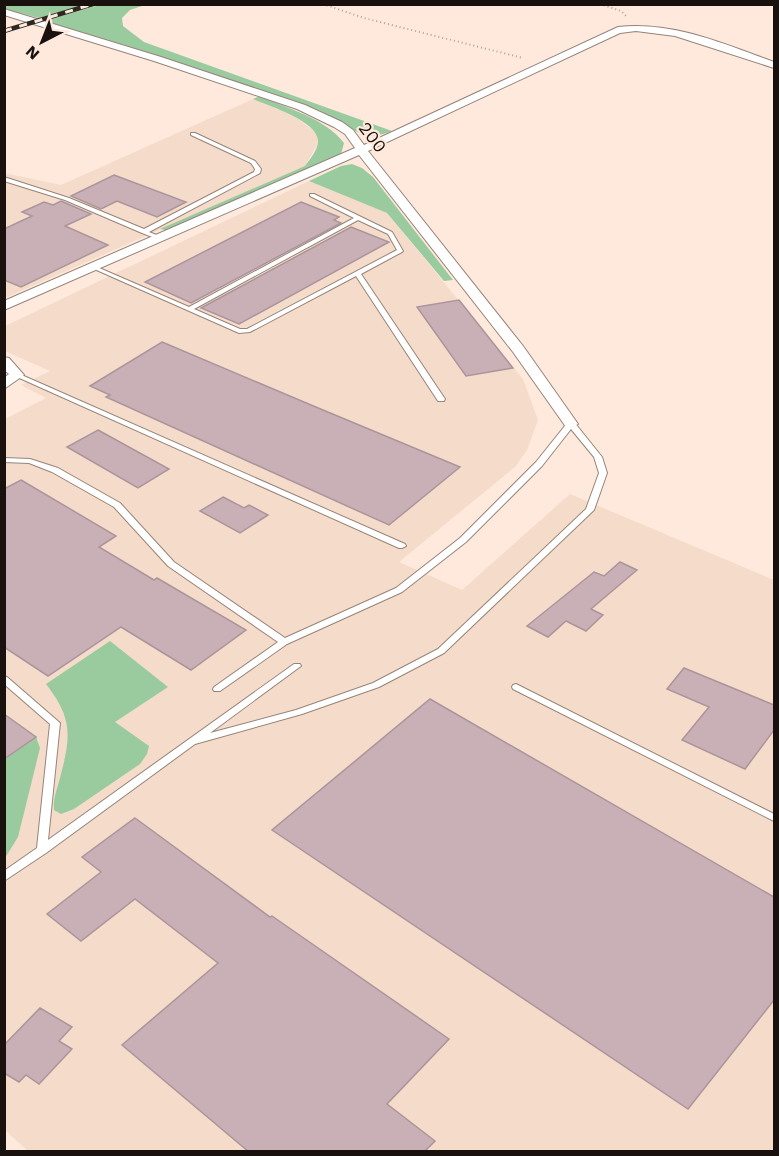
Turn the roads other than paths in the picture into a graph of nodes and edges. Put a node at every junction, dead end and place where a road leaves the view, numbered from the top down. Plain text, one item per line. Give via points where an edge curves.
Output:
1 (4, 12) edge
2 (774, 65) edge
3 (193, 134) dead end
4 (361, 150) junction
5 (4, 180) edge
6 (312, 195) dead end
7 (359, 217) junction
8 (144, 232) junction
9 (162, 239) junction
10 (95, 268) junction
11 (358, 274) junction
12 (4, 306) edge
13 (189, 309) junction
14 (4, 361) edge
15 (17, 375) junction
16 (4, 385) edge
17 (441, 399) dead end
18 (571, 424) junction
19 (4, 460) edge
20 (402, 546) dead end
21 (284, 642) junction
22 (297, 666) dead end
23 (4, 679) edge
24 (516, 687) dead end
25 (217, 689) dead end
26 (194, 741) junction
27 (774, 818) edge
28 (42, 850) junction
29 (4, 877) edge

1 - 4 street, 200 via 294,105 338,123
2 - 4 street via 669,31 635,26 618,30
3 - 8 lane via 253,162 257,173
4 - 9 street
4 - 18 street, 200 via 548,388
5 - 8 lane via 68,200
6 - 7 lane
7 - 11 lane via 390,233 400,251
7 - 13 lane
8 - 9 lane
9 - 10 street
10 - 12 street
10 - 13 lane
11 - 13 lane via 248,331 239,331
11 - 17 lane
14 - 15 street
15 - 16 street
15 - 20 lane
18 - 21 lane via 539,464 463,540 399,590
18 - 26 lane via 598,457 603,473 590,510 441,651 376,685 299,712
19 - 21 lane via 30,461 55,470 117,506 171,564
21 - 25 lane
22 - 26 lane
23 - 28 lane via 55,723
24 - 27 lane
26 - 28 lane
28 - 29 lane

